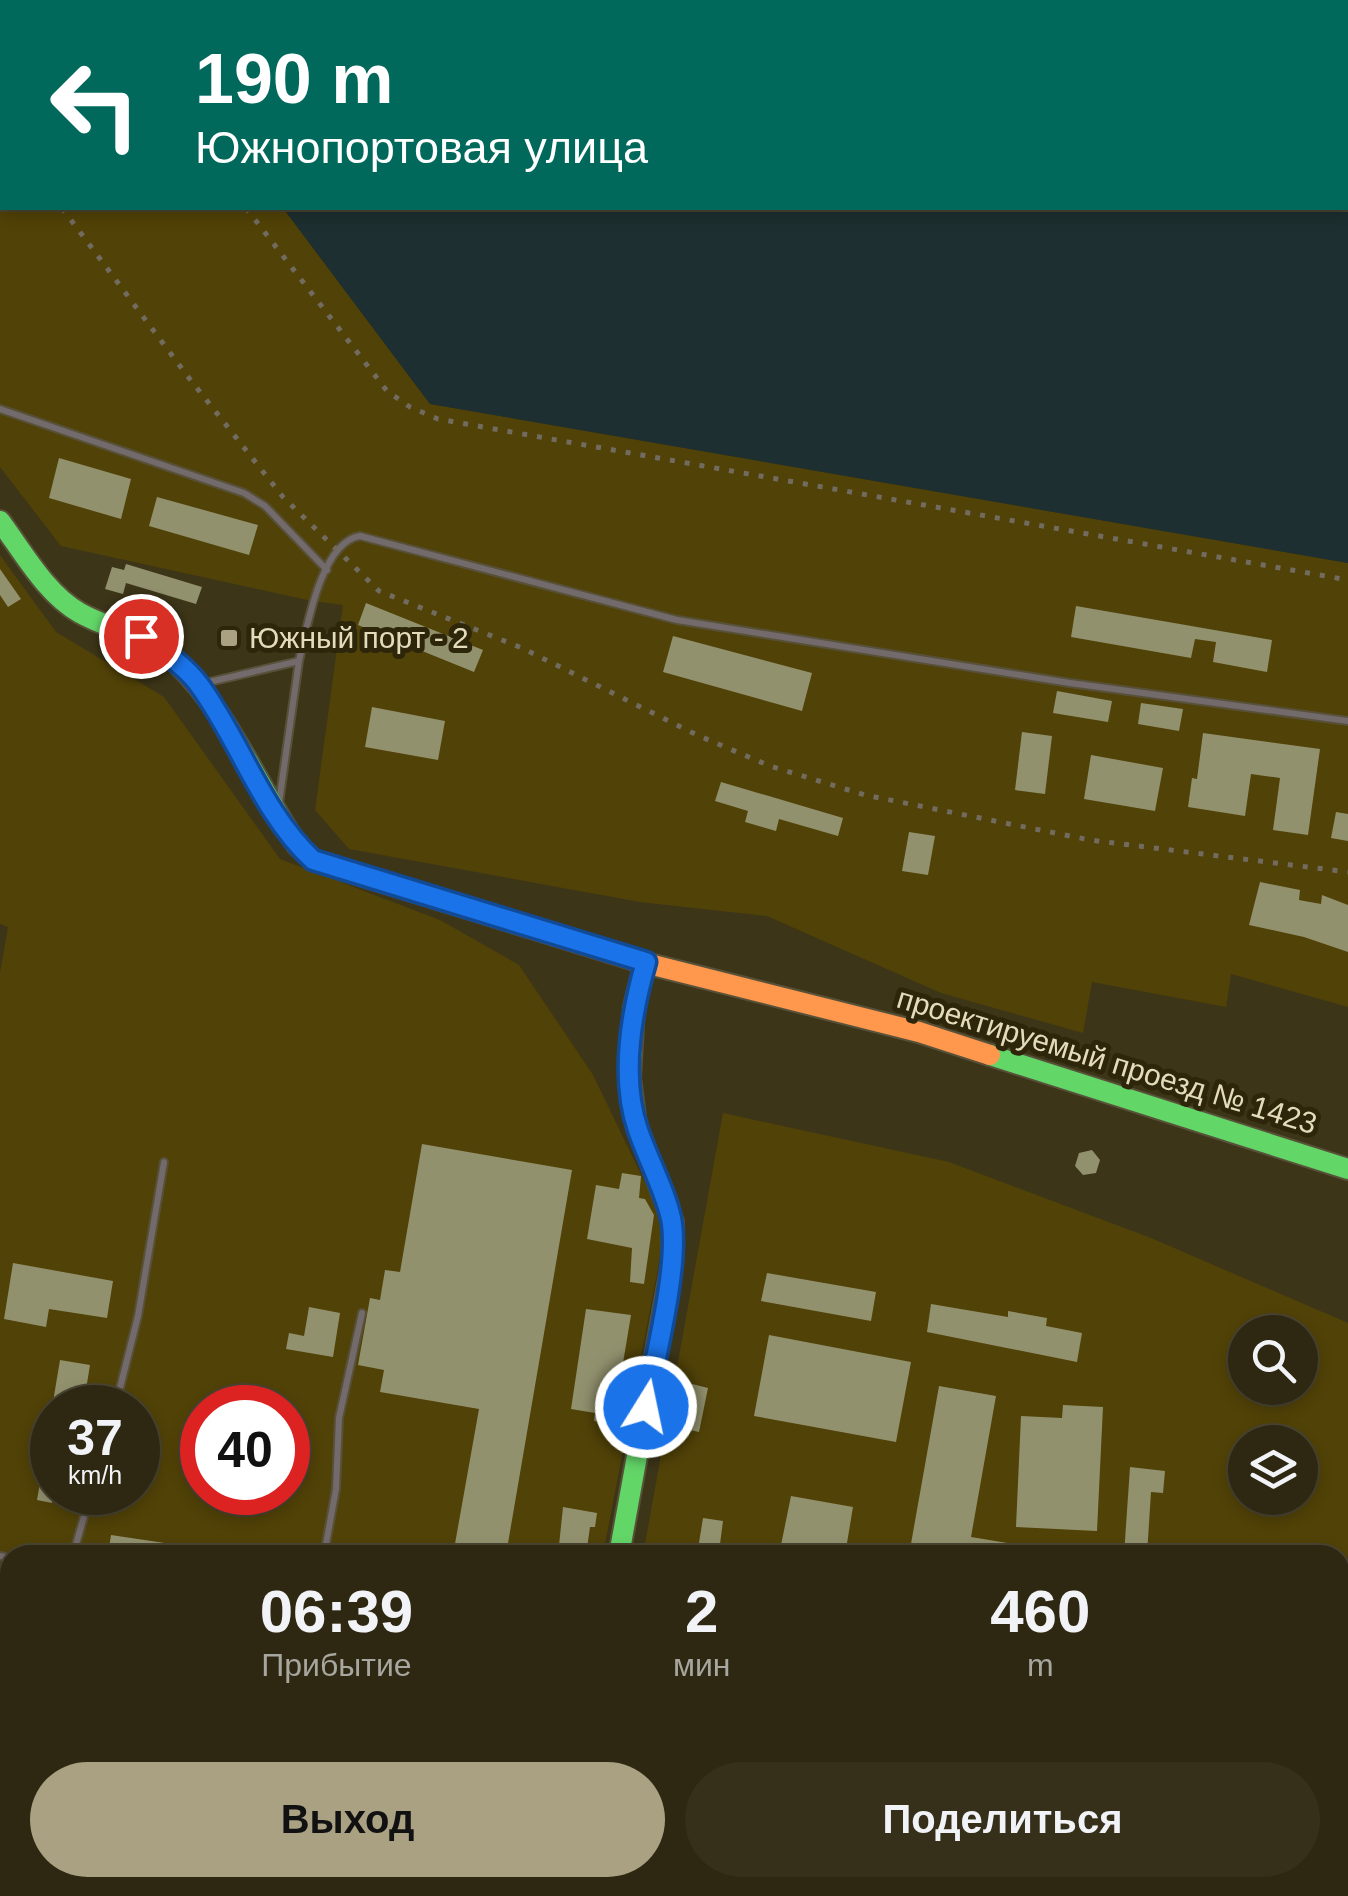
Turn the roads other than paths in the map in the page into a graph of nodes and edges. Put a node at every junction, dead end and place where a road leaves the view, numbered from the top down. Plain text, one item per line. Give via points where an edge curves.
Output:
1 (0, 409) edge
2 (0, 521) edge
3 (327, 570) junction
4 (300, 660) junction
5 (199, 684) junction
6 (1348, 721) edge
7 (277, 814) junction
8 (646, 962) junction
9 (164, 1162) dead end
10 (1348, 1169) edge
11 (362, 1313) dead end
12 (121, 1385) edge
13 (85, 1515) edge
14 (76, 1545) edge
15 (326, 1545) edge
16 (621, 1545) edge

1 - 3 lane via 244,493
2 - 5 main road, проектируемый проезд № 1423 via 70,606 141,636
3 - 4 lane via 312,601
3 - 6 lane via 349,538 378,538 678,620
4 - 5 lane
4 - 7 lane
5 - 7 main road, проектируемый проезд № 1423
7 - 8 main road, проектируемый проезд № 1423 via 313,860
8 - 10 main road, проектируемый проезд № 1423 via 919,1032
8 - 16 main road via 634,1007 630,1078 636,1124 672,1222 672,1263
9 - 12 lane
11 - 15 lane via 340,1418
13 - 14 lane

